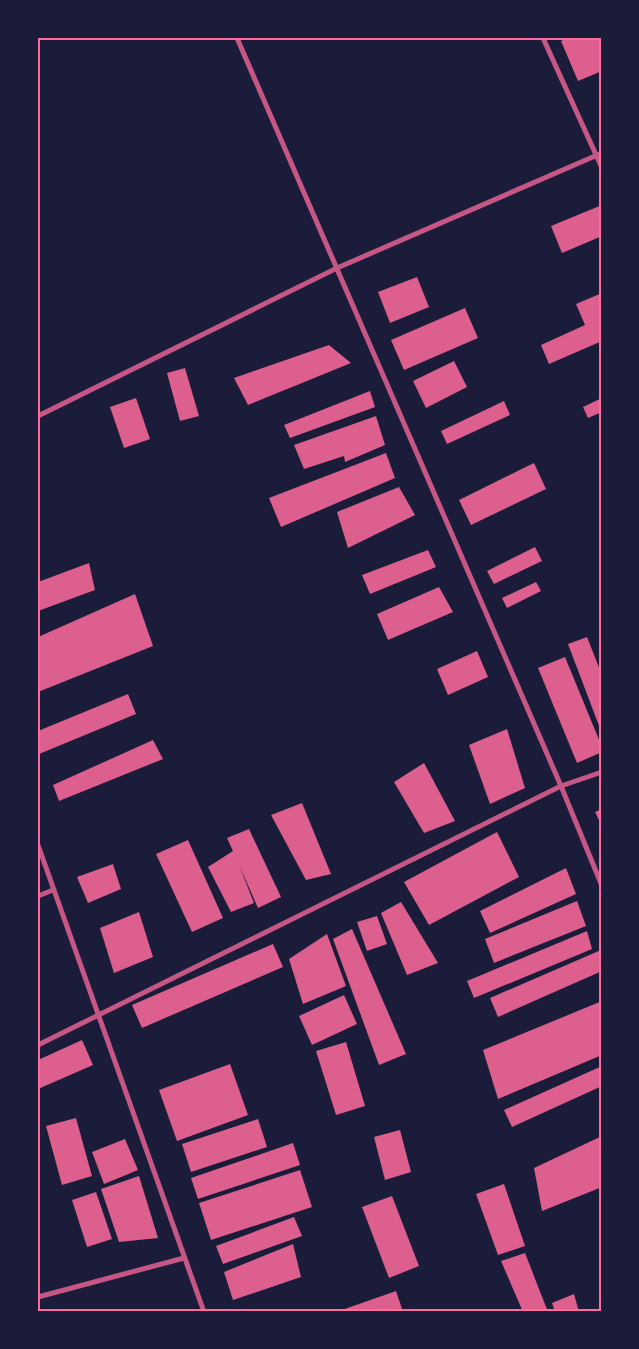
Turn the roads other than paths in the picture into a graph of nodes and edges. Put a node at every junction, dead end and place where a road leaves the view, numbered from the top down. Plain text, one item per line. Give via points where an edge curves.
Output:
1 (237, 38) edge
2 (543, 38) edge
3 (602, 153) edge
4 (595, 156) junction
5 (602, 168) edge
6 (337, 268) junction
7 (38, 416) edge
8 (602, 772) edge
9 (561, 786) junction
10 (38, 845) edge
11 (602, 886) edge
12 (53, 890) junction
13 (38, 896) edge
14 (97, 1016) junction
15 (38, 1045) edge
16 (184, 1258) junction
17 (38, 1297) edge
18 (204, 1312) edge

1 - 6 street
2 - 4 street
3 - 4 street
4 - 5 street
4 - 6 street
6 - 7 street
6 - 9 street
8 - 9 street
9 - 11 street
9 - 14 street
10 - 12 street
12 - 13 street
12 - 14 street
14 - 15 street
14 - 16 street
16 - 17 street
16 - 18 street

